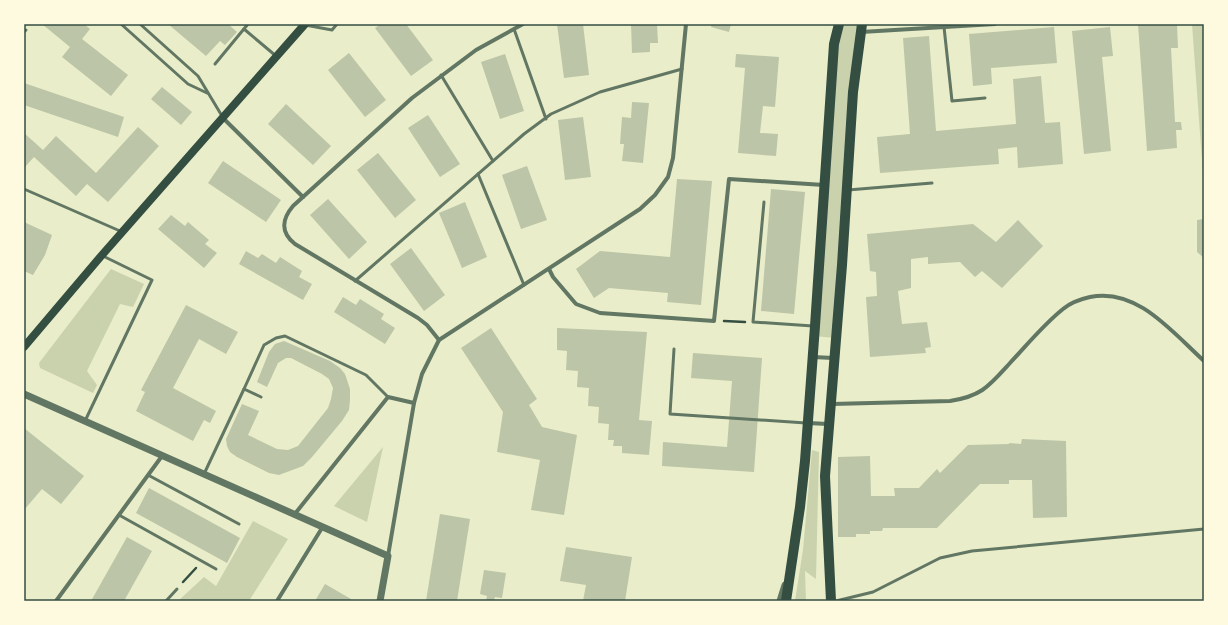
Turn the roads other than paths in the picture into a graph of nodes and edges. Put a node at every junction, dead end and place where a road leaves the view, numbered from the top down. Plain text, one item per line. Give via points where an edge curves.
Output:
1 (121, 24) edge
2 (140, 24) edge
3 (248, 24) edge
4 (304, 24) edge
5 (337, 24) edge
6 (523, 24) edge
7 (686, 24) edge
8 (838, 24) edge
9 (995, 24) edge
10 (944, 27) junction
11 (862, 28) edge
12 (244, 29) junction
13 (514, 29) junction
14 (276, 56) junction
15 (215, 64) dead end
16 (682, 69) junction
17 (442, 75) junction
18 (207, 93) junction
19 (985, 98) dead end
20 (223, 118) junction
21 (546, 118) junction
22 (494, 161) junction
23 (478, 174) junction
24 (932, 183) dead end
25 (825, 185) junction
26 (24, 189) edge
27 (847, 190) junction
28 (303, 197) junction
29 (764, 202) dead end
30 (122, 232) junction
31 (102, 255) junction
32 (549, 269) junction
33 (355, 281) junction
34 (524, 285) junction
35 (815, 326) junction
36 (439, 340) junction
37 (24, 347) edge
38 (674, 349) dead end
39 (812, 357) junction
40 (833, 358) junction
41 (1204, 361) edge
42 (244, 389) junction
43 (24, 394) edge
44 (261, 397) dead end
45 (388, 397) junction
46 (414, 404) junction
47 (830, 404) junction
48 (84, 422) junction
49 (807, 423) junction
50 (828, 424) junction
51 (162, 456) junction
52 (148, 475) junction
53 (203, 475) junction
54 (119, 515) junction
55 (294, 515) junction
56 (239, 524) dead end
57 (322, 528) junction
58 (1204, 528) edge
59 (388, 556) junction
60 (216, 570) dead end
61 (790, 570) junction
62 (177, 589) road end
63 (56, 601) edge
64 (166, 601) edge
65 (277, 601) edge
66 (380, 601) edge
67 (780, 601) edge
68 (786, 601) edge
69 (831, 601) edge
70 (836, 601) edge

1 - 18 lane via 188,84
2 - 18 lane via 198,76
3 - 12 lane
4 - 5 lane via 332,30
4 - 14 main road
6 - 13 street
7 - 16 street
8 - 25 main road via 834,44
9 - 10 street
10 - 11 street
10 - 19 lane via 952,101
11 - 27 main road via 853,92
12 - 14 lane
12 - 15 lane
13 - 17 street via 476,50
13 - 21 lane
14 - 20 main road
16 - 21 lane via 600,92
16 - 32 street via 673,158 668,178 640,209
17 - 22 lane
17 - 28 street via 412,98
18 - 20 lane
20 - 28 street
20 - 30 main road
21 - 22 lane
22 - 23 lane
23 - 33 lane
23 - 34 lane
24 - 27 lane
25 - 32 street via 729,179 714,321 600,313 576,304 553,278
25 - 35 main road
26 - 30 lane
27 - 40 main road
28 - 33 street via 288,212 285,233 289,239
29 - 35 lane via 753,322
30 - 31 main road
31 - 37 main road
31 - 48 lane via 152,280
32 - 34 street
33 - 36 street via 418,318
34 - 36 street
35 - 39 main road
36 - 46 street via 422,374
38 - 49 lane via 670,414
39 - 40 street
39 - 49 main road
40 - 47 main road
41 - 47 street via 1138,305 1118,297 1101,295 1082,299 1064,309 993,381 978,393 966,398 950,401
42 - 44 lane
42 - 45 lane via 264,346 276,338 285,336 366,375
42 - 53 lane
43 - 48 street
45 - 46 street
45 - 55 street
46 - 59 street
47 - 50 main road
48 - 51 street
49 - 50 street
49 - 61 main road via 800,507
50 - 69 main road via 825,476
51 - 52 street
51 - 53 street
52 - 54 street
52 - 56 lane
53 - 55 street
54 - 60 lane
54 - 63 street
55 - 57 street
57 - 59 street
57 - 65 street
58 - 70 lane via 972,551 940,558 872,592
59 - 66 street
61 - 67 street
61 - 68 main road
62 - 64 lane

